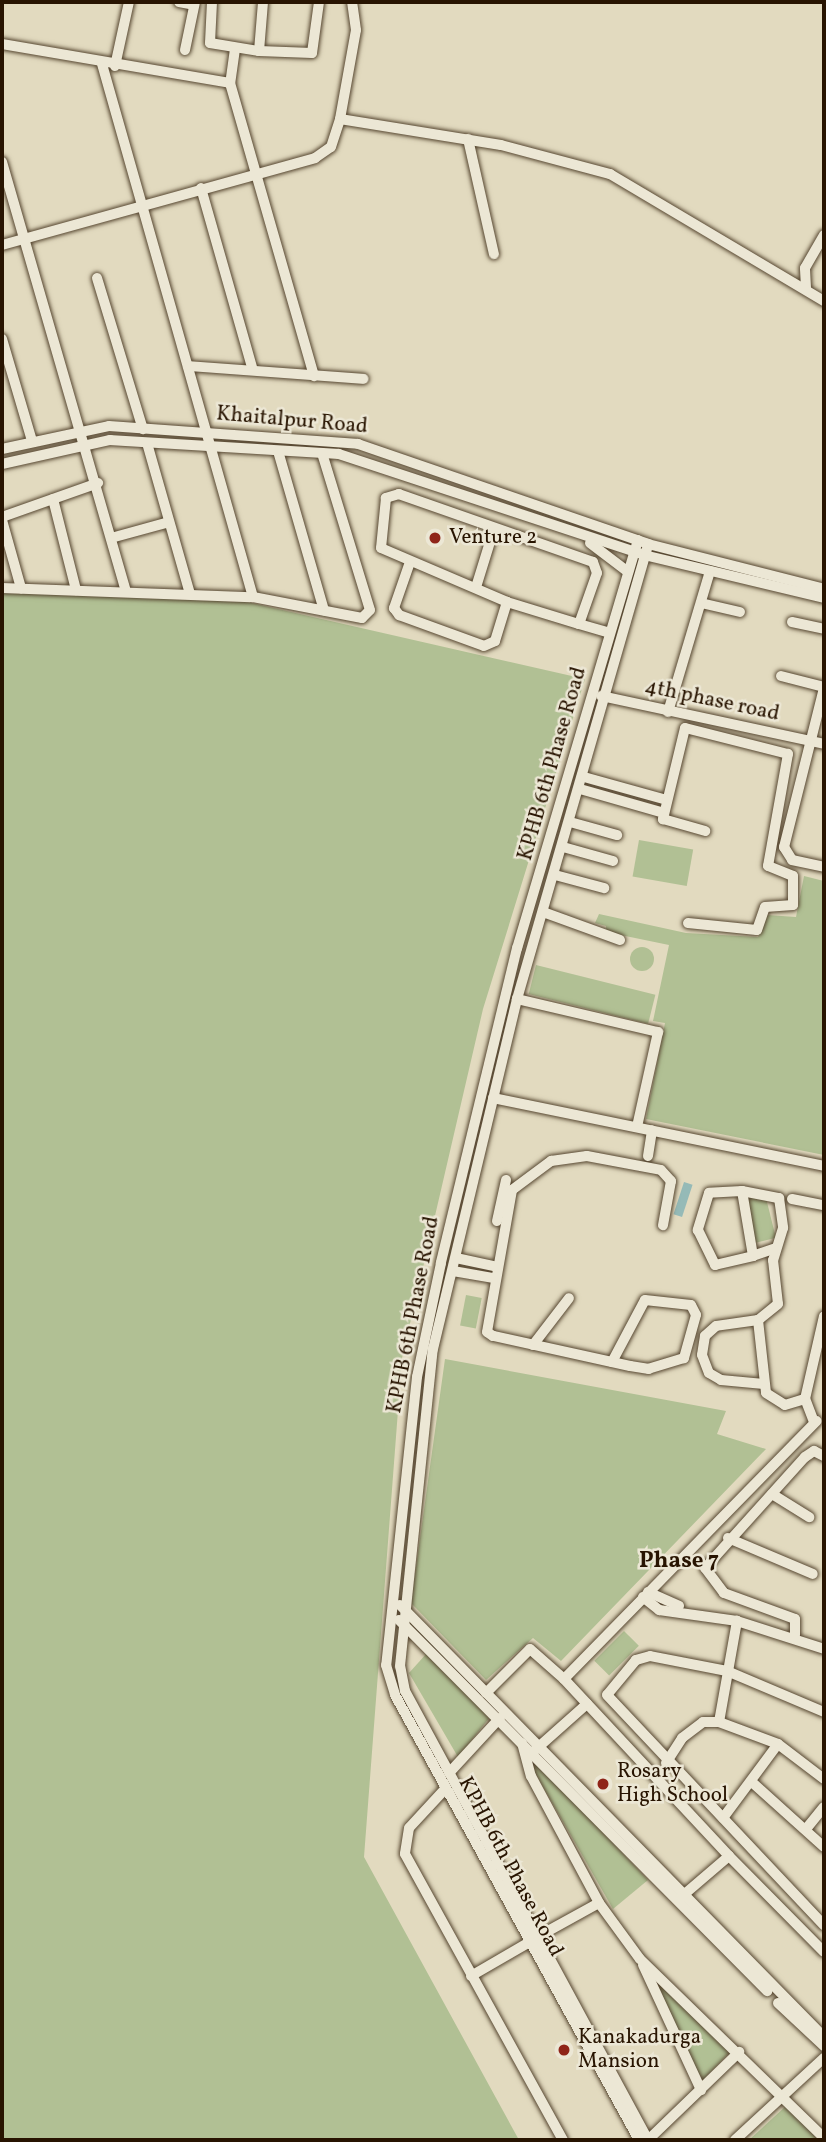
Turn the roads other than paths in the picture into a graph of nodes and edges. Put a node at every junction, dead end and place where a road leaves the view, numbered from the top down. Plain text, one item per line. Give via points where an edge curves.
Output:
1 (129, 2) edge
2 (178, 2) edge
3 (212, 2) edge
4 (263, 2) edge
5 (319, 2) edge
6 (352, 2) edge
7 (194, 3) edge
8 (2, 44) edge
9 (235, 49) junction
10 (185, 50) dead end
11 (259, 51) junction
12 (102, 64) junction
13 (115, 66) junction
14 (230, 83) junction
15 (340, 119) junction
16 (468, 139) junction
17 (2, 162) edge
18 (254, 174) junction
19 (201, 188) junction
20 (139, 206) junction
21 (824, 235) edge
22 (22, 239) junction
23 (2, 245) edge
24 (494, 254) dead end
25 (97, 278) dead end
26 (806, 288) junction
27 (824, 301) edge
28 (2, 339) edge
29 (188, 366) junction
30 (253, 370) junction
31 (314, 376) junction
32 (364, 379) dead end
33 (83, 428) junction
34 (143, 429) junction
35 (208, 432) junction
36 (32, 441) junction
37 (87, 442) junction
38 (147, 443) junction
39 (212, 447) junction
40 (2, 449) edge
41 (278, 451) junction
42 (321, 453) junction
43 (2, 464) edge
44 (98, 483) junction
45 (53, 499) junction
46 (2, 519) edge
47 (169, 522) junction
48 (494, 529) junction
49 (580, 534) junction
50 (111, 538) junction
51 (641, 548) junction
52 (410, 562) junction
53 (710, 571) junction
54 (628, 572) junction
55 (477, 584) junction
56 (2, 588) edge
57 (21, 588) junction
58 (824, 589) edge
59 (76, 590) junction
60 (126, 591) junction
61 (190, 594) junction
62 (253, 597) junction
63 (824, 598) edge
64 (508, 602) junction
65 (701, 603) junction
66 (324, 610) junction
67 (740, 612) dead end
68 (792, 622) dead end
69 (579, 624) junction
70 (824, 629) edge
71 (610, 633) junction
72 (781, 676) dead end
73 (824, 688) edge
74 (593, 694) junction
75 (607, 698) junction
76 (668, 712) junction
77 (812, 741) junction
78 (824, 744) edge
79 (584, 777) junction
80 (580, 789) junction
81 (667, 800) junction
82 (664, 813) junction
83 (570, 822) junction
84 (705, 831) dead end
85 (617, 835) dead end
86 (563, 847) junction
87 (613, 861) dead end
88 (824, 867) edge
89 (555, 875) junction
90 (604, 888) dead end
91 (543, 912) junction
92 (688, 923) dead end
93 (620, 940) dead end
94 (517, 999) junction
95 (493, 1098) junction
96 (636, 1127) junction
97 (652, 1130) junction
98 (648, 1156) dead end
99 (824, 1166) edge
100 (506, 1180) dead end
101 (742, 1191) junction
102 (792, 1199) dead end
103 (824, 1205) edge
104 (663, 1225) dead end
105 (499, 1243) junction
106 (776, 1248) junction
107 (753, 1256) junction
108 (456, 1258) junction
109 (495, 1266) junction
110 (453, 1271) junction
111 (490, 1278) junction
112 (569, 1298) dead end
113 (824, 1316) edge
114 (758, 1320) junction
115 (533, 1345) junction
116 (428, 1348) junction
117 (612, 1362) junction
118 (764, 1384) junction
119 (808, 1402) junction
120 (786, 1409) dead end
121 (819, 1422) edge
122 (824, 1456) edge
123 (772, 1494) junction
124 (809, 1517) dead end
125 (728, 1538) junction
126 (813, 1574) dead end
127 (646, 1594) junction
128 (393, 1600) junction
129 (403, 1607) junction
130 (391, 1614) junction
131 (737, 1621) junction
132 (402, 1622) junction
133 (795, 1635) junction
134 (824, 1648) edge
135 (727, 1671) junction
136 (564, 1679) junction
137 (486, 1693) junction
138 (587, 1704) junction
139 (824, 1712) edge
140 (500, 1718) junction
141 (719, 1722) junction
142 (521, 1741) junction
143 (778, 1744) junction
144 (536, 1750) junction
145 (666, 1763) junction
146 (449, 1773) junction
147 (824, 1779) edge
148 (754, 1784) junction
149 (446, 1788) junction
150 (824, 1807) edge
151 (723, 1818) junction
152 (806, 1829) junction
153 (824, 1847) edge
154 (729, 1856) junction
155 (682, 1897) junction
156 (599, 1903) junction
157 (824, 1925) edge
158 (539, 1936) junction
159 (528, 1943) junction
160 (824, 1952) edge
161 (640, 1959) junction
162 (471, 1976) junction
163 (824, 2037) edge
164 (824, 2046) edge
165 (739, 2052) junction
166 (824, 2058) edge
167 (701, 2090) junction
168 (783, 2096) junction
169 (824, 2138) edge
170 (564, 2140) edge
171 (639, 2140) edge
172 (648, 2140) edge
173 (735, 2140) edge

1 - 13 street
2 - 7 street
3 - 9 street via 210,43
4 - 11 street
5 - 11 street via 312,53
6 - 15 street via 356,30
7 - 10 street
8 - 12 street
9 - 11 street
9 - 14 street
12 - 13 street
12 - 20 street
13 - 14 street
14 - 18 street
15 - 16 street
15 - 18 street via 336,139 323,153
16 - 24 street
16 - 26 street via 610,174
17 - 22 street
18 - 19 street
18 - 31 street
19 - 20 street
19 - 30 street
20 - 22 street
20 - 29 street
21 - 26 street via 805,268
22 - 23 street
22 - 33 street
25 - 34 street
26 - 27 street
28 - 36 street
29 - 30 street
29 - 35 street
30 - 31 street
31 - 32 street
33 - 34 street, Khaitalpur Road
33 - 36 street, Khaitalpur Road
33 - 37 street
34 - 35 street, Khaitalpur Road
35 - 39 street
35 - 51 street, Khaitalpur Road via 389,451
36 - 40 street, Khaitalpur Road
37 - 38 street, Khaitalpur Road
37 - 43 street, Khaitalpur Road
37 - 44 street
38 - 39 street, Khaitalpur Road
38 - 47 street
39 - 41 street, Khaitalpur Road
39 - 62 street
41 - 42 street, Khaitalpur Road
41 - 66 street
42 - 49 street, Khaitalpur Road via 391,467
42 - 66 street via 370,610 362,618
44 - 45 street
44 - 50 street
45 - 46 street
45 - 59 street
46 - 57 street
47 - 50 street
47 - 61 street
48 - 52 street via 391,494 378,542
48 - 55 street
48 - 69 street via 598,566
49 - 51 street, Khaitalpur Road
49 - 54 street
50 - 60 street
51 - 53 street
51 - 54 street, KPHB 6th Phase Road
51 - 58 street
51 - 75 street, KPHB 6th Phase Road
52 - 55 street
52 - 64 street via 394,608 399,615 484,646 495,641
53 - 63 street
53 - 65 street
54 - 71 street, KPHB 6th Phase Road
55 - 64 street
56 - 57 street
57 - 59 street
59 - 60 street
60 - 61 street
61 - 62 street
62 - 66 street
64 - 69 street
65 - 67 street
65 - 76 street
68 - 70 street
69 - 71 street
71 - 74 street, KPHB 6th Phase Road
72 - 73 street
73 - 77 street
74 - 75 street, 4th phase road
74 - 116 street, KPHB 6th Phase Road via 483,1073
75 - 76 street, 4th phase road
75 - 79 street, KPHB 6th Phase Road
76 - 77 street, 4th phase road
77 - 78 street, 4th phase road
77 - 88 street via 784,847 792,860
79 - 80 street, KPHB 6th Phase Road
79 - 81 street
80 - 82 street
80 - 83 street, KPHB 6th Phase Road
81 - 82 street
81 - 92 street via 685,728 788,754 768,866 793,876 793,905 765,907 757,930
82 - 84 street via 664,823
83 - 85 street
83 - 86 street, KPHB 6th Phase Road
86 - 87 street
86 - 89 street, KPHB 6th Phase Road
89 - 90 street
89 - 91 street, KPHB 6th Phase Road
91 - 93 street
91 - 94 street, KPHB 6th Phase Road
94 - 95 street, KPHB 6th Phase Road
94 - 96 street via 658,1032
95 - 96 street
95 - 108 street, KPHB 6th Phase Road
96 - 97 street
97 - 98 street
97 - 99 street
100 - 105 street via 495,1235
101 - 106 street via 779,1198 783,1228
101 - 107 street
101 - 107 street via 709,1193 698,1230 715,1265
102 - 103 street
104 - 105 street via 669,1176 587,1156 551,1161 512,1190
105 - 109 street
106 - 107 street
106 - 114 street via 778,1304
108 - 109 street
108 - 110 street, KPHB 6th Phase Road
109 - 111 street
110 - 111 street
110 - 116 street, KPHB 6th Phase Road
111 - 115 street via 487,1332
112 - 115 street
113 - 119 street
114 - 118 street
114 - 118 street via 716,1326 705,1336 702,1355 709,1373 721,1380
115 - 117 street
116 - 128 street, KPHB 6th Phase Road
116 - 129 street, KPHB 6th Phase Road
117 - 117 street via 649,1369 684,1358 696,1315 691,1305 645,1300
118 - 119 street via 770,1397 785,1405
119 - 120 street
119 - 121 street
121 - 127 street
122 - 123 street via 814,1451 805,1457
123 - 124 street
123 - 125 street
125 - 126 street
125 - 133 street via 711,1555 708,1578 724,1593 795,1619
127 - 131 street via 697,1613
127 - 136 street
128 - 129 street
128 - 130 street, KPHB 6th Phase Road
129 - 132 street, KPHB 6th Phase Road
129 - 137 street
130 - 132 street
130 - 149 street, KPHB 6th Phase Road via 390,1684
131 - 133 street
131 - 135 street
132 - 140 street
132 - 146 street, KPHB 6th Phase Road via 405,1691
133 - 134 street
135 - 139 street
135 - 141 street
135 - 145 street via 650,1656 636,1660 612,1683 609,1702
136 - 137 street via 530,1648
136 - 138 street
137 - 144 street
138 - 144 street
138 - 154 street
140 - 142 street
140 - 146 street
141 - 143 street
141 - 145 street via 703,1723 682,1738
142 - 144 street
142 - 156 street via 531,1776
143 - 147 street
143 - 148 street
144 - 155 street
145 - 151 street
146 - 158 street, KPHB 6th Phase Road
148 - 151 street
148 - 152 street
149 - 159 street, KPHB 6th Phase Road
149 - 162 street via 408,1828 403,1846
150 - 152 street
151 - 157 street
152 - 153 street
154 - 155 street
154 - 160 street
155 - 163 street
155 - 164 street
156 - 158 street
156 - 161 street
158 - 172 street, KPHB 6th Phase Road
159 - 162 street
159 - 171 street, KPHB 6th Phase Road
161 - 165 street
161 - 167 street
162 - 170 street
165 - 167 street
165 - 168 street
166 - 168 street
167 - 172 street
168 - 169 street
168 - 173 street

